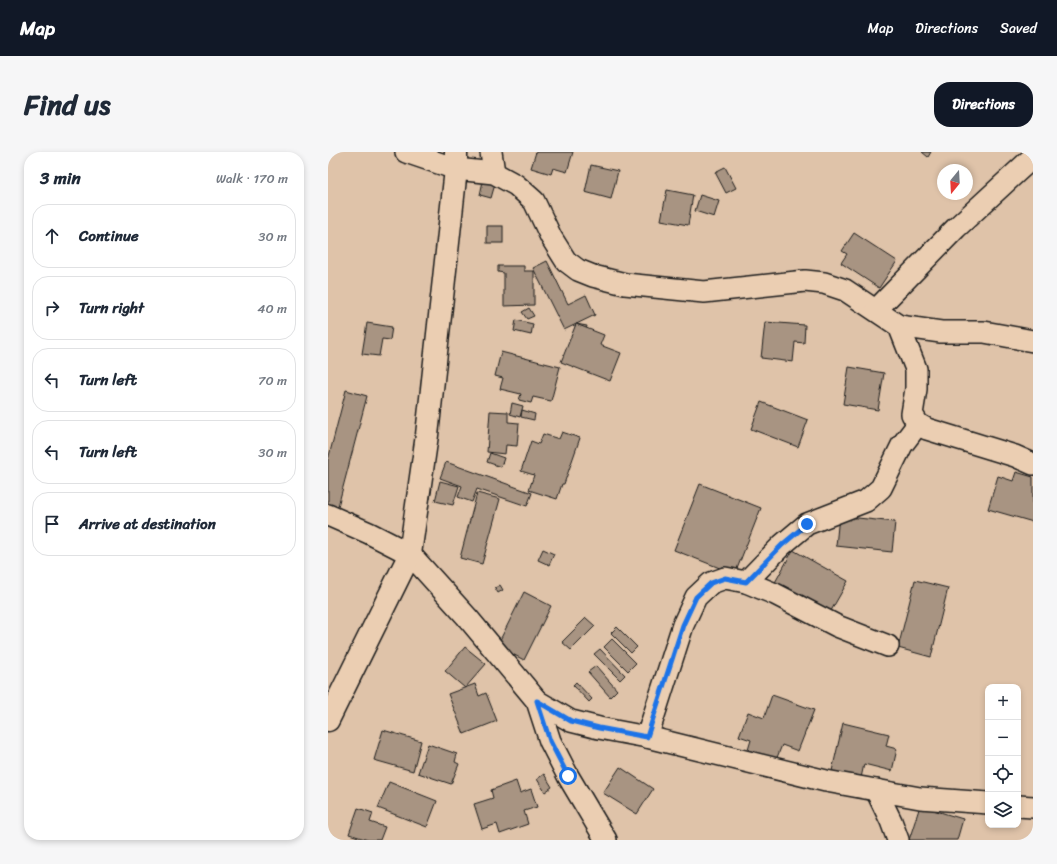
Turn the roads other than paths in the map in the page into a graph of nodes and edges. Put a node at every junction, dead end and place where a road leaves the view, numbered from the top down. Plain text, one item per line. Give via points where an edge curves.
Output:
1 (406, 152) edge
2 (491, 152) edge
3 (1033, 157) edge
4 (456, 160) edge
5 (494, 173) junction
6 (876, 310) junction
7 (898, 326) junction
8 (1033, 340) edge
9 (918, 424) junction
10 (1033, 464) edge
11 (328, 515) edge
12 (410, 554) junction
13 (746, 582) junction
14 (888, 646) dead end
15 (537, 701) junction
16 (328, 720) edge
17 (647, 737) junction
18 (876, 790) junction
19 (985, 803) edge
20 (1021, 806) edge
21 (1033, 807) edge
22 (606, 840) edge
23 (898, 840) edge

1 - 4 street
2 - 5 street
3 - 6 street via 956,228
4 - 5 street
4 - 12 street via 427,435
5 - 6 street via 516,185 534,201 551,237 566,260 578,270 593,276 625,284 704,292 805,281 824,283 845,290
6 - 7 street
7 - 8 street via 941,332 984,332
7 - 9 street via 916,369 912,414
9 - 10 street
9 - 13 street via 902,445 881,488 866,501 807,524 782,545
11 - 12 street
12 - 15 street
12 - 16 street
13 - 14 street via 837,626
13 - 17 street via 725,578 711,583 696,597 683,625
15 - 17 street via 571,721
15 - 22 street via 550,741
17 - 18 street via 826,781
18 - 19 street via 920,798
18 - 23 street
20 - 21 street

